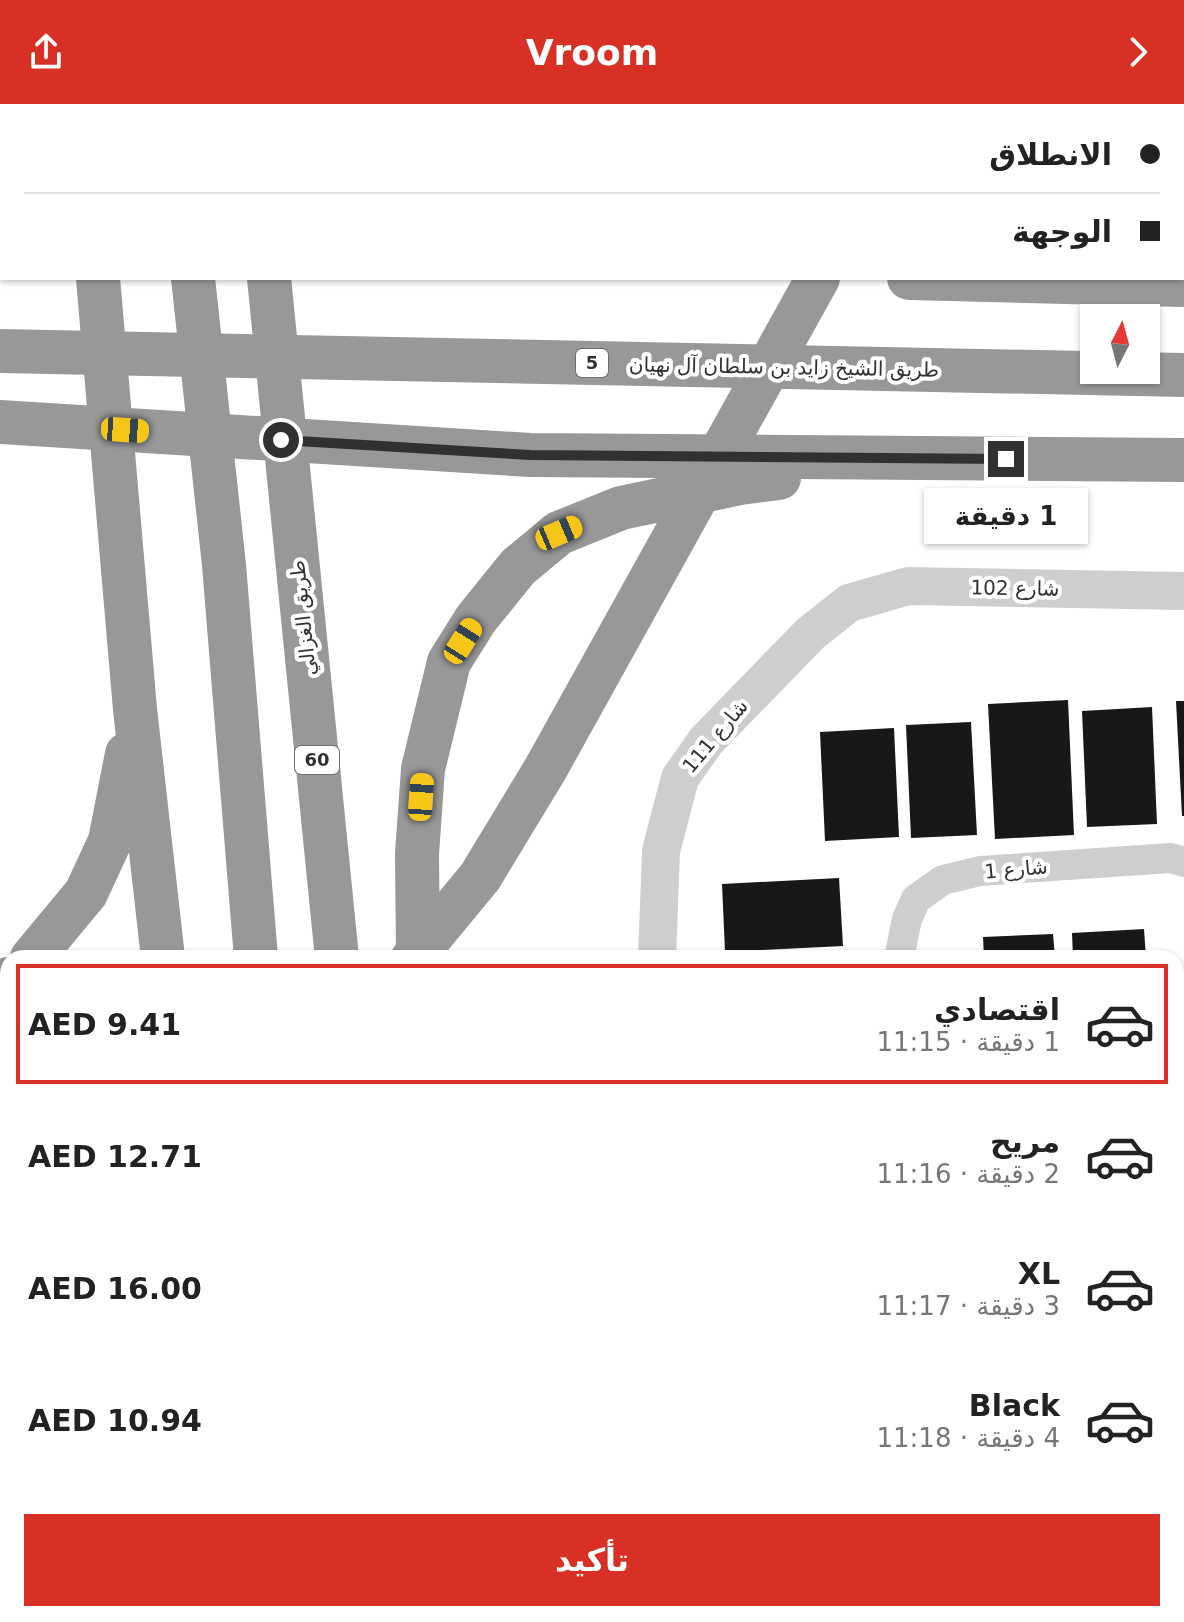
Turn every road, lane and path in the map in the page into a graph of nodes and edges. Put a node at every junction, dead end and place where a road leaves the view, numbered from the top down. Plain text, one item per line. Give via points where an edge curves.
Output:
1 (98, 280) edge
2 (193, 280) edge
3 (269, 280) edge
4 (817, 280) edge
5 (988, 280) edge
6 (1184, 285) edge
7 (8, 351) edge
8 (1184, 375) edge
9 (0, 422) edge
10 (947, 458) junction
11 (1184, 460) edge
12 (1184, 591) edge
13 (849, 603) joint
14 (135, 709) junction
15 (1184, 862) edge
16 (39, 950) edge
17 (162, 950) edge
18 (255, 950) edge
19 (336, 950) edge
20 (416, 950) edge
21 (422, 950) edge
22 (657, 950) edge
23 (901, 950) edge

1 - 14 highway
2 - 18 highway via 224,565
3 - 19 highway, طريق الغزالي / 60
4 - 21 highway via 546,768 480,877
5 - 6 highway
7 - 8 highway, طريق الشيخ زايد بن سلطان آل نهيان / 5
9 - 10 highway via 530,455
10 - 11 highway
10 - 20 highway via 740,483 621,508 559,533 518,567 449,662 423,769
12 - 13 street, شارع 102 via 908,586
13 - 22 street, شارع 111 via 810,634 706,741 680,778 661,851
14 - 16 highway via 110,841 86,893
14 - 17 highway
15 - 23 street, شارع 1 via 1171,858 980,871 943,880 916,899

